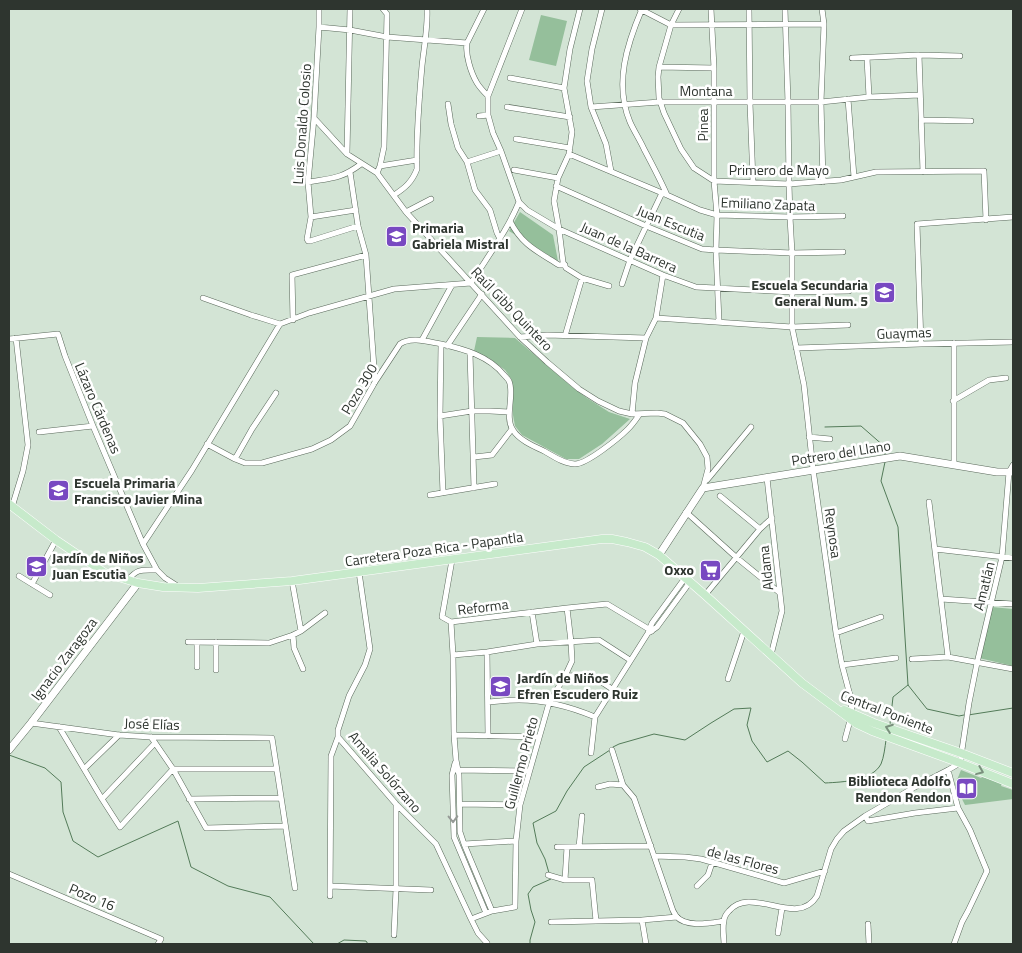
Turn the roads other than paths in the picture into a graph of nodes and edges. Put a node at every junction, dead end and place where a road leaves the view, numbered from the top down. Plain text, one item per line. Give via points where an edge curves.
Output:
1 (318, 9) edge
2 (350, 9) edge
3 (383, 9) edge
4 (427, 9) edge
5 (484, 9) edge
6 (522, 9) edge
7 (580, 9) edge
8 (602, 9) edge
9 (641, 9) edge
10 (679, 9) edge
11 (711, 9) edge
12 (749, 9) edge
13 (785, 9) edge
14 (822, 9) edge
15 (749, 24) junction
16 (786, 24) junction
17 (824, 24) junction
18 (671, 25) junction
19 (712, 25) junction
20 (319, 27) junction
21 (350, 30) junction
22 (386, 37) junction
23 (424, 40) junction
24 (467, 43) junction
25 (919, 55) junction
26 (960, 56) dead end
27 (852, 58) dead end
28 (867, 58) junction
29 (659, 67) junction
30 (714, 68) junction
31 (510, 78) dead end
32 (564, 88) junction
33 (488, 96) junction
34 (920, 96) junction
35 (869, 98) junction
36 (848, 99) junction
37 (660, 102) junction
38 (821, 102) junction
39 (714, 103) junction
40 (750, 103) junction
41 (788, 103) junction
42 (448, 104) dead end
43 (625, 105) junction
44 (507, 106) dead end
45 (590, 106) junction
46 (488, 115) junction
47 (479, 116) dead end
48 (570, 117) junction
49 (314, 118) junction
50 (921, 120) junction
51 (971, 121) dead end
52 (516, 139) dead end
53 (501, 151) junction
54 (569, 151) junction
55 (347, 154) junction
56 (417, 160) junction
57 (467, 162) junction
58 (361, 164) junction
59 (380, 166) junction
60 (514, 170) dead end
61 (611, 171) junction
62 (350, 172) junction
63 (923, 172) junction
64 (377, 173) junction
65 (854, 177) junction
66 (558, 178) junction
67 (714, 181) junction
68 (308, 182) junction
69 (753, 182) junction
70 (823, 182) junction
71 (789, 184) junction
72 (556, 186) junction
73 (664, 194) junction
74 (394, 195) junction
75 (431, 199) dead end
76 (519, 202) junction
77 (356, 210) junction
78 (406, 212) junction
79 (716, 215) junction
80 (311, 216) junction
81 (842, 216) dead end
82 (790, 217) junction
83 (1013, 218) edge
84 (510, 220) junction
85 (986, 220) junction
86 (358, 226) junction
87 (646, 226) junction
88 (559, 229) junction
89 (500, 239) junction
90 (716, 250) junction
91 (844, 252) dead end
92 (792, 253) junction
93 (366, 255) junction
94 (630, 260) junction
95 (565, 265) junction
96 (663, 275) junction
97 (582, 278) junction
98 (471, 283) junction
99 (622, 284) dead end
100 (452, 285) junction
101 (609, 286) dead end
102 (718, 288) junction
103 (849, 291) dead end
104 (792, 292) junction
105 (482, 294) junction
106 (369, 295) junction
107 (203, 298) dead end
108 (656, 318) junction
109 (293, 320) junction
110 (719, 322) junction
111 (280, 324) junction
112 (848, 325) dead end
113 (792, 327) junction
114 (565, 336) junction
115 (520, 337) junction
116 (16, 338) junction
117 (646, 338) junction
118 (9, 339) edge
119 (422, 340) junction
120 (1013, 342) edge
121 (954, 343) junction
122 (921, 344) junction
123 (444, 345) junction
124 (796, 348) junction
125 (470, 353) junction
126 (1006, 378) dead end
127 (374, 382) junction
128 (276, 393) dead end
129 (954, 401) junction
130 (472, 411) junction
131 (509, 412) junction
132 (632, 414) junction
133 (640, 414) junction
134 (440, 416) junction
135 (93, 426) junction
136 (751, 427) dead end
137 (512, 429) junction
138 (39, 432) dead end
139 (809, 437) junction
140 (830, 439) dead end
141 (207, 444) junction
142 (474, 457) junction
143 (235, 459) junction
144 (954, 464) junction
145 (1013, 465) edge
146 (813, 470) junction
147 (1011, 472) edge
148 (767, 478) junction
149 (494, 484) dead end
150 (704, 485) junction
151 (474, 488) junction
152 (443, 493) junction
153 (430, 495) dead end
154 (720, 496) dead end
155 (929, 502) dead end
156 (10, 506) edge
157 (686, 512) junction
158 (772, 518) junction
159 (760, 529) junction
160 (56, 540) junction
161 (143, 544) junction
162 (935, 549) junction
163 (659, 555) junction
164 (1002, 557) junction
165 (737, 558) junction
166 (1013, 558) edge
167 (452, 560) junction
168 (157, 570) junction
169 (359, 572) junction
170 (19, 576) dead end
171 (128, 580) junction
172 (687, 580) junction
173 (292, 582) junction
174 (138, 583) junction
175 (32, 584) junction
176 (182, 588) junction
177 (780, 593) junction
178 (50, 594) dead end
179 (705, 595) junction
180 (941, 599) junction
181 (991, 603) junction
182 (1013, 604) edge
183 (665, 605) junction
184 (567, 608) junction
185 (670, 609) junction
186 (532, 612) junction
187 (324, 613) dead end
188 (881, 618) dead end
189 (450, 622) junction
190 (301, 631) junction
191 (650, 631) junction
192 (744, 631) junction
193 (836, 632) junction
194 (293, 635) junction
195 (188, 642) dead end
196 (216, 642) junction
197 (571, 642) junction
198 (197, 643) junction
199 (537, 644) junction
200 (487, 652) junction
201 (453, 655) junction
202 (771, 655) junction
203 (948, 657) junction
204 (896, 658) dead end
205 (912, 659) dead end
206 (630, 660) junction
207 (977, 663) junction
208 (842, 665) junction
209 (197, 667) dead end
210 (303, 669) dead end
211 (1013, 669) edge
212 (216, 670) dead end
213 (565, 676) junction
214 (728, 679) dead end
215 (612, 689) junction
216 (488, 702) junction
217 (550, 703) junction
218 (829, 703) joint
219 (852, 716) junction
220 (595, 717) junction
221 (31, 723) junction
222 (59, 727) junction
223 (119, 735) junction
224 (454, 735) junction
225 (488, 736) junction
226 (152, 737) junction
227 (338, 737) junction
228 (539, 737) junction
229 (903, 738) junction
230 (845, 740) dead end
231 (155, 743) junction
232 (9, 750) edge
233 (612, 750) dead end
234 (591, 753) dead end
235 (961, 753) junction
236 (960, 763) junction
237 (84, 769) junction
238 (173, 769) junction
239 (276, 769) junction
240 (456, 770) junction
241 (948, 770) junction
242 (529, 771) junction
243 (1013, 773) edge
244 (623, 784) junction
245 (1013, 784) edge
246 (598, 787) dead end
247 (280, 798) junction
248 (102, 799) junction
249 (189, 799) junction
250 (396, 804) junction
251 (460, 804) junction
252 (520, 805) junction
253 (958, 808) junction
254 (582, 816) dead end
255 (865, 816) junction
256 (285, 826) junction
257 (516, 841) junction
258 (464, 844) junction
259 (651, 846) junction
260 (557, 847) dead end
261 (567, 847) junction
262 (579, 847) junction
263 (654, 856) junction
264 (712, 863) junction
265 (825, 871) junction
266 (9, 874) edge
267 (548, 875) dead end
268 (565, 880) junction
269 (330, 886) junction
270 (697, 886) dead end
271 (295, 888) dead end
272 (396, 889) junction
273 (431, 890) dead end
274 (330, 896) dead end
275 (485, 902) junction
276 (782, 908) junction
277 (489, 912) junction
278 (677, 917) junction
279 (471, 919) junction
280 (642, 920) junction
281 (596, 921) junction
282 (724, 921) junction
283 (551, 922) dead end
284 (868, 924) dead end
285 (778, 932) dead end
286 (394, 935) dead end
287 (487, 943) edge
288 (158, 944) edge
289 (646, 944) edge
290 (724, 944) edge
291 (869, 944) edge
292 (954, 944) edge

1 - 20 street, Luis Donaldo Colosio
2 - 21 street
3 - 22 street via 387,14
4 - 23 street
5 - 24 street
6 - 33 street
7 - 32 street
8 - 45 street via 587,81
9 - 18 street
9 - 43 street via 627,47 622,81
10 - 18 street, Primero de Mayo
11 - 19 street, Pinea
12 - 15 street
13 - 16 street, Reynosa
14 - 17 street
15 - 16 street
15 - 19 street
15 - 40 street
16 - 17 street
16 - 41 street, Reynosa
17 - 38 street
18 - 19 street
18 - 29 street, Primero de Mayo
19 - 30 street, Pinea
20 - 21 street
20 - 49 street, Luis Donaldo Colosio
21 - 22 street
21 - 55 street
22 - 23 street
22 - 59 street via 384,147
23 - 24 street
23 - 56 street
24 - 33 street via 467,57 476,83
25 - 26 street
25 - 28 street
25 - 34 street
27 - 28 street
28 - 35 street
29 - 30 street
29 - 37 street, Primero de Mayo
30 - 39 street, Pinea
31 - 32 street
32 - 48 street
33 - 46 street
34 - 35 street, Montana
34 - 50 street
35 - 36 street, Montana
36 - 38 street, Montana
36 - 65 street
37 - 39 street, Montana
37 - 43 street, Montana
37 - 67 street, Primero de Mayo via 685,155 694,168
38 - 41 street, Montana
38 - 70 street
39 - 40 street, Montana
39 - 67 street, Pinea
40 - 41 street, Montana
40 - 69 street
41 - 71 street, Reynosa
42 - 57 street via 458,148
43 - 45 street, Montana
43 - 73 street
44 - 48 street
45 - 61 street via 606,144
46 - 47 street
46 - 53 street
48 - 54 street
49 - 55 street
49 - 68 street, Luis Donaldo Colosio
50 - 51 street
50 - 63 street
52 - 54 street, Emiliano Zapata
53 - 57 street
53 - 76 street
54 - 61 street, Emiliano Zapata
54 - 66 street
55 - 58 street
56 - 59 street
56 - 74 street via 414,178
57 - 89 street via 476,190 490,210
58 - 62 street
58 - 64 street
59 - 64 street
60 - 66 street
61 - 73 street, Emiliano Zapata
62 - 68 street via 336,178
62 - 77 street
63 - 65 street, Primero de Mayo via 876,172
63 - 85 street, Primero de Mayo via 984,171
64 - 74 street, Raúl Gibb Quintero
65 - 70 street, Primero de Mayo
66 - 72 street
67 - 69 street, Primero de Mayo
67 - 79 street, Pinea
68 - 80 street, Luis Donaldo Colosio
69 - 71 street, Primero de Mayo
70 - 71 street, Primero de Mayo
71 - 82 street, Reynosa
72 - 87 street, Juan Escutia
72 - 88 street via 554,201
73 - 79 street, Emiliano Zapata
73 - 87 street
74 - 78 street, Raúl Gibb Quintero
75 - 78 street
76 - 84 street
76 - 88 street, Juan de la Barrera
77 - 80 street
77 - 86 street
78 - 98 street, Raúl Gibb Quintero
79 - 82 street, Emiliano Zapata
79 - 90 street, Pinea
80 - 86 street, Luis Donaldo Colosio via 308,241
81 - 82 street, Emiliano Zapata
82 - 92 street, Reynosa
83 - 85 street
84 - 89 street
84 - 95 street via 524,241 559,265
85 - 122 street via 917,224
86 - 93 street
87 - 90 street, Juan Escutia via 702,249
87 - 94 street
88 - 94 street, Juan de la Barrera
88 - 95 street
89 - 98 street
90 - 92 street, Juan Escutia
90 - 102 street, Pinea
91 - 92 street, Juan Escutia
92 - 104 street, Reynosa
93 - 106 street
93 - 109 street via 292,275
94 - 96 street, Juan de la Barrera
94 - 99 street
95 - 97 street
96 - 102 street, Juan de la Barrera via 696,287
96 - 108 street
97 - 101 street
97 - 114 street
98 - 100 street
98 - 105 street, Raúl Gibb Quintero
100 - 106 street via 394,289
100 - 119 street
102 - 104 street, Juan de la Barrera
102 - 110 street, Pinea
103 - 104 street, Juan de la Barrera
104 - 113 street, Reynosa
105 - 115 street, Raúl Gibb Quintero
105 - 123 street
106 - 109 street
106 - 127 street
107 - 111 street
108 - 110 street
108 - 117 street
109 - 111 street
110 - 113 street
111 - 141 street
112 - 113 street
113 - 124 street, Reynosa
114 - 115 street
114 - 117 street
115 - 132 street, Raúl Gibb Quintero via 579,389 619,411
116 - 118 street
116 - 135 street, Lázaro Cárdenas via 58,334
116 - 156 street via 28,445 23,471
117 - 132 street via 635,383
119 - 123 street, Pozo 300
119 - 127 street, Pozo 300 via 400,344
120 - 121 street, Guaymas
121 - 122 street, Guaymas
121 - 129 street
122 - 124 street, Guaymas
123 - 125 street, Pozo 300
123 - 134 street
124 - 139 street, Reynosa via 804,385
125 - 130 street
125 - 131 street, Pozo 300 via 487,359 509,382
126 - 129 street via 989,380
127 - 143 street, Pozo 300 via 350,426 331,440 312,449 262,463
128 - 143 street
129 - 144 street
130 - 131 street
130 - 134 street
130 - 142 street
131 - 137 street
132 - 133 street
133 - 137 street via 627,430 593,457 575,464 566,463 530,444
133 - 150 street via 665,414 683,423 707,457
134 - 152 street
135 - 138 street
135 - 161 street, Lázaro Cárdenas
136 - 150 street
137 - 142 street via 492,455
139 - 140 street
139 - 146 street, Reynosa
141 - 143 street, Pozo 300
141 - 161 street
142 - 151 street
144 - 146 street, Potrero del Llano via 900,456
144 - 147 street, Potrero del Llano
145 - 147 street
146 - 148 street, Potrero del Llano
146 - 193 street, Reynosa
147 - 164 street, Amatlán
148 - 150 street, Potrero del Llano
148 - 158 street, Aldama
149 - 151 street
150 - 157 street
151 - 152 street
152 - 153 street
154 - 159 street
155 - 162 street
156 - 160 main road, Carretera Poza Rica - Papantla
157 - 163 street
157 - 165 street
158 - 159 street
158 - 177 street, Aldama
159 - 165 street
160 - 171 main road, Carretera Poza Rica - Papantla via 105,573
160 - 175 street
161 - 168 street, Lázaro Cárdenas
162 - 164 street
162 - 180 street
163 - 167 main road, Carretera Poza Rica - Papantla via 645,547 602,539
163 - 172 main road, Carretera Poza Rica - Papantla
164 - 166 street
164 - 181 street, Amatlán
165 - 177 street
165 - 179 street
167 - 169 main road, Carretera Poza Rica - Papantla
167 - 189 street via 442,616
168 - 171 street via 139,570
168 - 176 street, Lázaro Cárdenas
169 - 173 main road, Carretera Poza Rica - Papantla
169 - 227 street, Amalia Solórzano via 370,649 349,696
170 - 175 street
171 - 174 main road, Carretera Poza Rica - Papantla
172 - 179 main road, Carretera Poza Rica - Papantla
172 - 183 street
172 - 185 street
173 - 176 main road, Carretera Poza Rica - Papantla
173 - 190 street
174 - 176 main road, Carretera Poza Rica - Papantla
174 - 221 street, Ignacio Zaragoza
175 - 178 street
177 - 202 street, Aldama via 782,611
179 - 192 main road, Carretera Poza Rica - Papantla
180 - 181 street
180 - 203 street
181 - 182 street
181 - 207 street, Amatlán
183 - 185 street
183 - 191 street
184 - 186 street, Reforma
184 - 191 street, Reforma via 607,604
184 - 197 street, Guillermo Prieto
185 - 191 street
186 - 189 street, Reforma
186 - 199 street
187 - 190 street
188 - 193 street
189 - 201 street, Reforma
190 - 194 street
191 - 206 street
192 - 202 main road, Carretera Poza Rica - Papantla
192 - 214 street
193 - 208 street, Reynosa
194 - 196 street via 269,642
194 - 210 street via 294,648
195 - 198 street
196 - 198 street
196 - 212 street
197 - 199 street
197 - 206 street via 599,640
197 - 213 street, Guillermo Prieto via 572,661
198 - 209 street
199 - 200 street
200 - 201 street
200 - 216 street
201 - 224 street, Reforma
202 - 218 main road, Carretera Poza Rica - Papantla via 802,684
203 - 205 street
203 - 207 street
204 - 208 street
206 - 215 street
207 - 211 street
207 - 235 street, Amatlán
208 - 219 street, Reynosa
213 - 215 street via 591,675
213 - 217 street, Guillermo Prieto
215 - 220 street
216 - 217 street via 520,700
216 - 225 street
217 - 220 street
217 - 228 street, Guillermo Prieto
218 - 219 main road, Central Poniente
219 - 229 main road, Central Poniente
219 - 230 street
220 - 234 street
221 - 222 street, José Elías
221 - 232 street, Ignacio Zaragoza
222 - 223 street, José Elías
222 - 237 street
223 - 226 street, José Elías
223 - 237 street
224 - 225 street
224 - 240 street, Reforma
225 - 228 street
226 - 231 street
226 - 239 street, José Elías via 272,738
227 - 250 street, Amalia Solórzano
227 - 269 street via 331,756
228 - 242 street, Guillermo Prieto
229 - 235 main road, Central Poniente
229 - 236 main road, Central Poniente
231 - 238 street
231 - 248 street
233 - 244 street
235 - 236 street, Amatlán
235 - 243 main road, Central Poniente
236 - 241 street
236 -> 245 main road, Central Poniente
237 - 248 street
238 - 239 street
238 - 248 street via 120,827
238 - 249 street
239 - 247 street
240 - 242 street
240 - 251 street, Reforma
240 -> 275 street, Reforma via 452,775 454,836
241 - 253 street
241 - 255 street
242 - 252 street, Guillermo Prieto
244 - 246 street
244 - 259 street via 634,798
247 - 249 street
247 - 256 street
249 - 256 street via 206,828
250 - 272 street
250 - 279 street, Amalia Solórzano via 436,844
251 - 252 street
251 - 258 street, Reforma via 460,832
252 - 257 street, Guillermo Prieto
253 - 255 street via 868,821
253 - 292 street via 987,871
254 - 262 street
255 - 265 street via 836,839
256 - 271 street
257 - 258 street
257 - 277 street, Guillermo Prieto via 515,907
258 - 275 street, Reforma
259 - 262 street
259 - 263 street
260 - 261 street
261 - 262 street
261 - 268 street
263 - 264 street, de las Flores via 684,857
263 - 278 street
264 - 265 street, de las Flores via 784,883
264 - 270 street via 708,875
265 - 276 street via 812,902 800,908
266 - 288 street, Pozo 16 via 161,939
267 - 268 street
268 - 281 street via 592,880
269 - 272 street
269 - 274 street
272 - 273 street
272 - 286 street
275 - 277 street, Reforma
276 - 282 street via 743,902 733,906
276 - 285 street
277 - 279 street
278 - 280 street
278 - 282 street via 700,924
279 - 287 street, Amalia Solórzano
280 - 281 street
280 - 289 street
281 - 283 street
282 - 290 street
284 - 291 street

